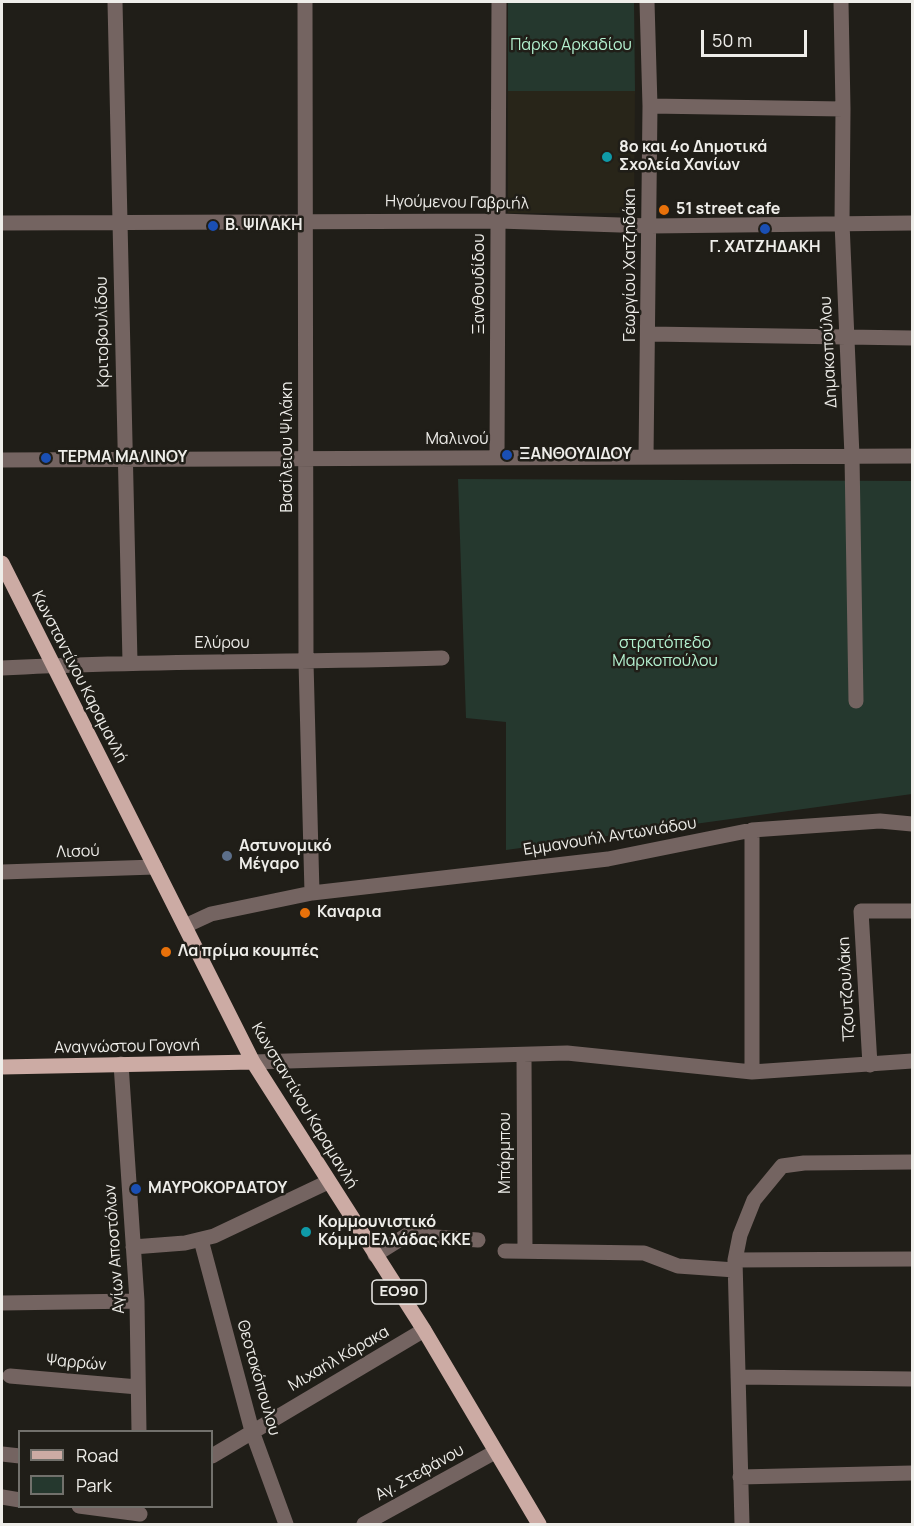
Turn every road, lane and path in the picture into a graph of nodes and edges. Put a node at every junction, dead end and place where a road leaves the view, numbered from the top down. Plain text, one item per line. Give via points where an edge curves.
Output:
1 (115, 2) edge
2 (305, 2) edge
3 (499, 2) edge
4 (647, 2) edge
5 (841, 2) edge
6 (650, 106) junction
7 (843, 109) junction
8 (306, 220) junction
9 (499, 221) junction
10 (2, 223) edge
11 (119, 223) junction
12 (912, 223) edge
13 (842, 224) junction
14 (650, 226) junction
15 (649, 334) junction
16 (845, 337) junction
17 (912, 338) edge
18 (852, 456) junction
19 (912, 456) edge
20 (646, 457) junction
21 (497, 458) junction
22 (124, 459) junction
23 (306, 459) junction
24 (2, 460) edge
25 (2, 563) edge
26 (442, 658) dead end
27 (130, 662) junction
28 (306, 662) junction
29 (53, 665) junction
30 (2, 668) edge
31 (856, 701) dead end
32 (912, 824) edge
33 (752, 830) junction
34 (155, 867) junction
35 (2, 872) edge
36 (312, 893) junction
37 (912, 911) edge
38 (184, 926) junction
39 (524, 1055) junction
40 (912, 1061) edge
41 (253, 1062) junction
42 (121, 1064) junction
43 (870, 1065) junction
44 (2, 1067) edge
45 (752, 1072) junction
46 (912, 1162) edge
47 (328, 1182) junction
48 (478, 1239) dead end
49 (201, 1240) junction
50 (133, 1247) junction
51 (505, 1251) dead end
52 (525, 1251) junction
53 (375, 1255) junction
54 (912, 1259) edge
55 (735, 1265) junction
56 (137, 1301) junction
57 (2, 1303) edge
58 (424, 1330) junction
59 (10, 1376) dead end
60 (738, 1377) junction
61 (912, 1379) edge
62 (138, 1387) junction
63 (139, 1430) edge
64 (252, 1431) junction
65 (495, 1452) junction
66 (2, 1454) edge
67 (213, 1455) edge
68 (18, 1456) edge
69 (912, 1473) edge
70 (740, 1476) junction
71 (2, 1497) edge
72 (18, 1500) edge
73 (93, 1508) edge
74 (140, 1515) edge
75 (286, 1524) edge
76 (364, 1524) edge
77 (539, 1524) edge
78 (742, 1524) edge

1 - 11 street, Κριτοβουλίδου
2 - 8 street, Βασίλειου Ψιλάκη
3 - 9 street, Ξανθουδίδου
4 - 6 street, Γεωργίου Χατζηδάκη
5 - 7 street, Δημακοπούλου
6 - 7 street
6 - 14 street, Γεωργίου Χατζηδάκη
7 - 13 street, Δημακοπούλου
8 - 9 street, Ηγούμενου Γαβριήλ
8 - 11 street, Ηγούμενου Γαβριήλ
8 - 23 street, Βασίλειου Ψιλάκη
9 - 14 street, Ηγούμενου Γαβριήλ
9 - 21 street, Ξανθουδίδου
10 - 11 street, Ηγούμενου Γαβριήλ
11 - 22 street, Κριτοβουλίδου
12 - 13 street, Ηγούμενου Γαβριήλ
13 - 14 street, Ηγούμενου Γαβριήλ
13 - 16 street, Δημακοπούλου
14 - 15 street, Γεωργίου Χατζηδάκη
15 - 16 street
15 - 20 street, Γεωργίου Χατζηδάκη
16 - 17 street
16 - 18 street, Δημακοπούλου
18 - 19 street, Μαλινού
18 - 20 street, Μαλινού
18 - 31 street, Δημακοπούλου
20 - 21 street, Μαλινού
21 - 23 street, Μαλινού
22 - 23 street, Μαλινού
22 - 24 street, Μαλινού
22 - 27 street, Κριτοβουλίδου
23 - 28 street, Βασίλειου Ψιλάκη
25 - 29 main road, Κωνσταντίνου Καραμανλή / ΕΟ90
26 - 28 street, Ελύρου
27 - 28 street, Ελύρου
27 - 29 street, Ελύρου
28 - 36 street, Βασίλειου Ψιλάκη
29 - 30 street, Ελύρου
29 - 34 main road, Κωνσταντίνου Καραμανλή / ΕΟ90
32 - 33 street, Εμμανουήλ Αντωνιάδου via 880,821
33 - 36 street, Εμμανουήλ Αντωνιάδου via 608,859
33 - 45 street
34 - 35 street, Λισού
34 - 38 main road, Κωνσταντίνου Καραμανλή / ΕΟ90
36 - 38 street, Εμμανουήλ Αντωνιάδου via 211,914
37 - 43 street, Τζουτζουλάκη via 861,911
38 - 41 main road, Κωνσταντίνου Καραμανλή / ΕΟ90
39 - 41 street
39 - 45 street via 567,1053
39 - 52 street, Μπάρμπου
40 - 43 street
41 - 42 main road, Αναγνώστου Γογονή
41 - 47 main road, Κωνσταντίνου Καραμανλή / ΕΟ90
42 - 44 main road, Αναγνώστου Γογονή
42 - 50 street, Αγίων Αποστόλων
43 - 45 street
46 - 55 street via 782,1166 754,1200
47 - 49 street
47 - 53 main road, Κωνσταντίνου Καραμανλή / ΕΟ90
48 - 53 street via 406,1235
49 - 50 street
49 - 64 street, Θεοτοκόπουλου
50 - 56 street, Αγίων Αποστόλων
51 - 52 street
52 - 55 street via 644,1253 678,1266
53 - 58 main road, Κωνσταντίνου Καραμανλή / ΕΟ90
54 - 55 street
55 - 60 street
56 - 57 street
56 - 62 street, Αγίων Αποστόλων
58 - 64 street, Μιχαήλ Κόρακα
58 - 65 main road, Κωνσταντίνου Καραμανλή / ΕΟ90
59 - 62 street, Ψαρρών
60 - 61 street
60 - 70 street
62 - 63 street, Αγίων Αποστόλων
64 - 67 street, Μιχαήλ Κόρακα
64 - 75 street, Θεοτοκόπουλου
65 - 76 street, Αγ. Στεφάνου
65 - 77 main road, Κωνσταντίνου Καραμανλή / ΕΟ90
66 - 68 street
69 - 70 street
70 - 78 street
71 - 72 street
73 - 74 street

